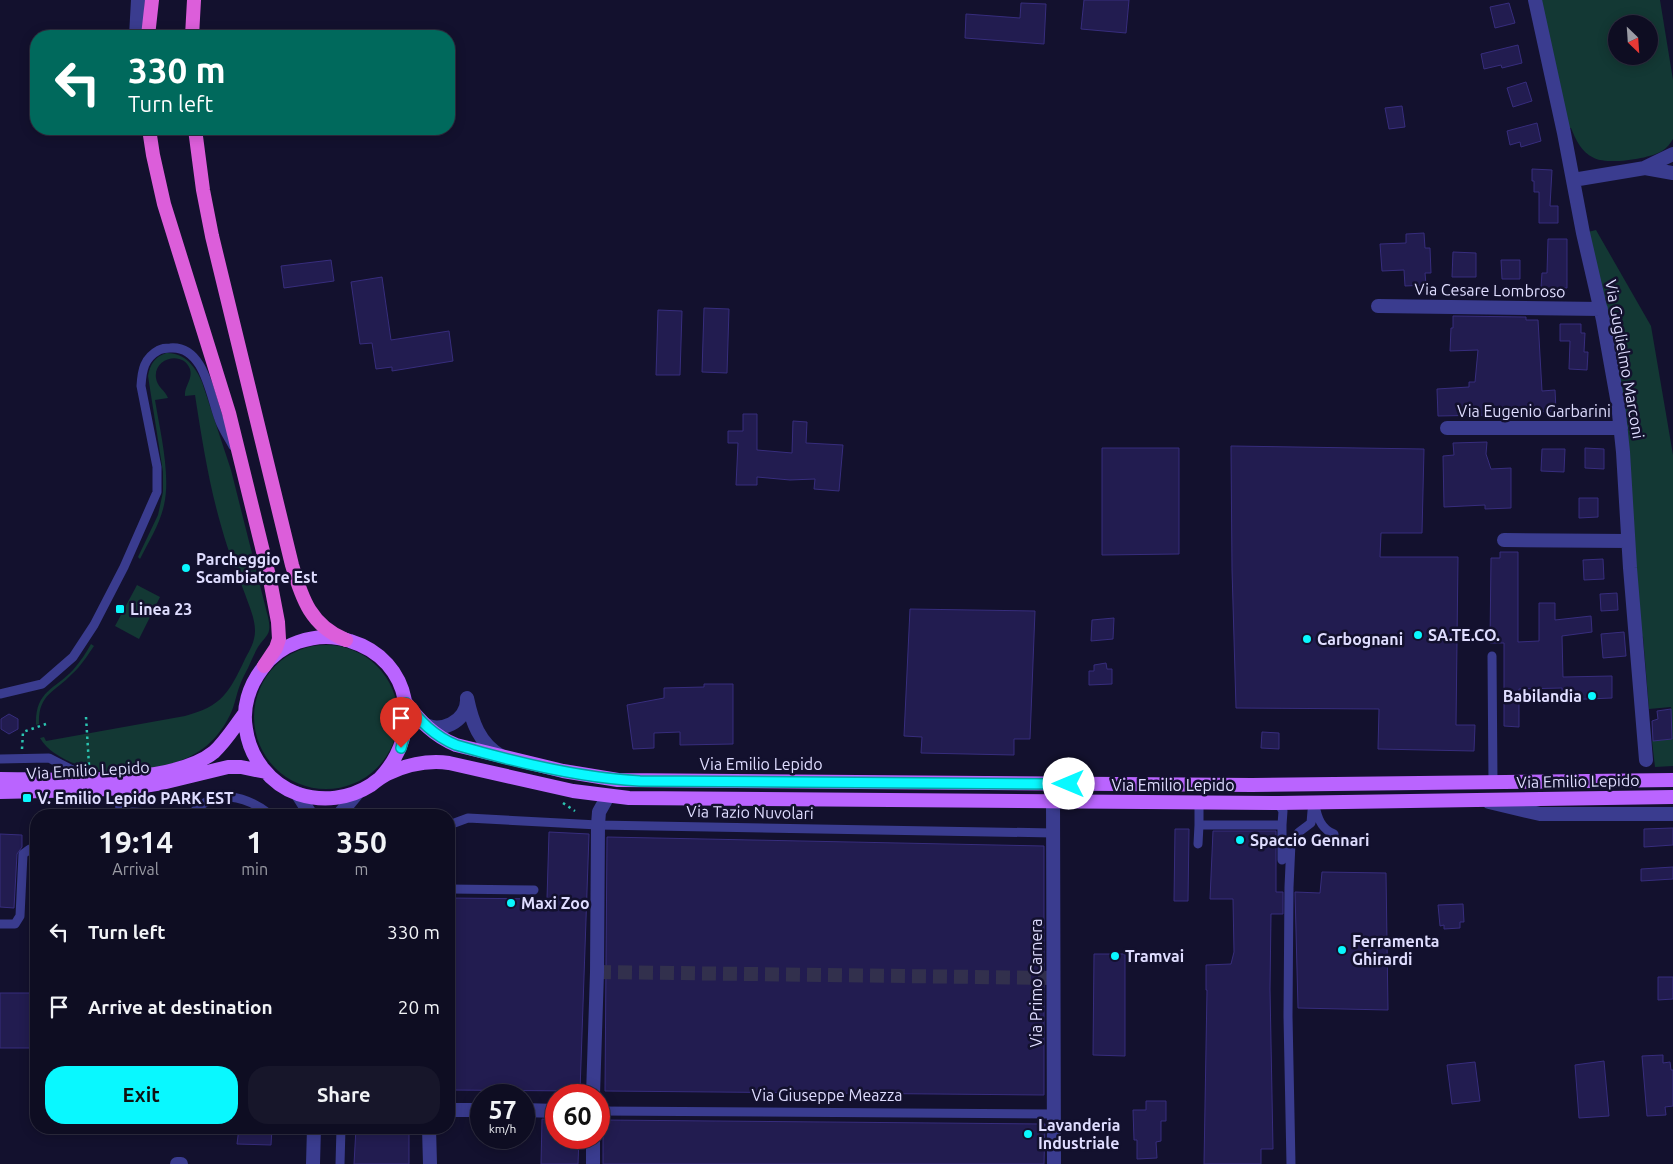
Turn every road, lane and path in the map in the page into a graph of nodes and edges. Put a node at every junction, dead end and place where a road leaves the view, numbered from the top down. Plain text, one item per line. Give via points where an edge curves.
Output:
1 (138, 0) edge
2 (152, 0) edge
3 (194, 0) edge
4 (1535, 0) edge
5 (136, 30) edge
6 (149, 30) edge
7 (192, 30) edge
8 (151, 135) edge
9 (196, 135) edge
10 (1673, 154) edge
11 (1644, 168) junction
12 (1673, 173) edge
13 (1573, 180) junction
14 (1378, 306) dead end
15 (1600, 309) junction
16 (1447, 428) dead end
17 (1621, 428) junction
18 (242, 462) junction
19 (1504, 540) dead end
20 (1628, 541) junction
21 (346, 640) junction
22 (1492, 656) dead end
23 (264, 666) junction
24 (0, 694) edge
25 (406, 703) junction
26 (245, 713) junction
27 (86, 717) dead end
28 (421, 722) junction
29 (46, 724) dead end
30 (22, 759) junction
31 (511, 759) junction
32 (0, 760) edge
33 (1646, 760) dead end
34 (266, 772) junction
35 (380, 778) junction
36 (0, 779) edge
37 (76, 779) junction
38 (90, 779) junction
39 (1673, 780) edge
40 (1493, 782) junction
41 (0, 786) edge
42 (119, 788) junction
43 (0, 792) edge
44 (358, 792) junction
45 (297, 793) junction
46 (608, 796) junction
47 (1673, 798) edge
48 (1471, 800) junction
49 (1053, 801) junction
50 (1199, 802) junction
51 (1314, 802) junction
52 (1278, 803) junction
53 (120, 809) edge
54 (195, 809) edge
55 (263, 809) edge
56 (307, 809) edge
57 (344, 809) edge
58 (1673, 814) edge
59 (455, 823) edge
60 (598, 825) junction
61 (1199, 825) junction
62 (1282, 825) junction
63 (1053, 832) junction
64 (1334, 834) dead end
65 (1198, 844) dead end
66 (30, 849) dead end
67 (1282, 860) dead end
68 (455, 889) edge
69 (534, 890) dead end
70 (0, 924) edge
71 (593, 1084) edge
72 (455, 1110) edge
73 (470, 1110) edge
74 (610, 1111) edge
75 (1054, 1114) junction
76 (314, 1134) edge
77 (341, 1134) edge
78 (429, 1134) edge
79 (593, 1149) edge
80 (177, 1164) edge
81 (181, 1164) edge
82 (313, 1164) edge
83 (340, 1164) edge
84 (430, 1164) edge
85 (593, 1164) edge
86 (1054, 1164) edge
87 (1291, 1164) edge

1 - 5 street
2 - 6 highway
3 - 7 highway
4 - 13 street, Via Guglielmo Marconi
8 - 18 highway via 164,204
9 - 21 highway via 212,236 292,565 302,595 314,616 326,630
10 - 11 street
11 - 12 street
11 - 13 street
13 - 15 street, Via Guglielmo Marconi
14 - 15 street, Via Cesare Lombroso
15 - 17 street, Via Guglielmo Marconi
16 - 17 street, Via Eugenio Garbarini
17 - 20 street, Via Guglielmo Marconi
18 - 23 highway via 278,622 277,644
18 - 24 lane via 219,420 209,386 195,358 176,347 163,348 153,354 146,361 141,386 157,466 157,492 124,568 73,657 42,684
19 - 20 street
20 - 33 street, Via Guglielmo Marconi
21 - 23 main road via 328,637 304,640 282,650
21 - 25 main road via 363,646 383,660 397,679
22 - 40 lane
23 - 26 main road via 249,693
25 - 28 main road, Via Emilio Lepido
25 - 35 main road via 407,725 401,748
26 - 34 main road via 246,734
26 - 38 main road, Via Emilio Lepido via 224,742 202,760 152,774
27 - 38 path
28 - 31 main road, Via Emilio Lepido via 447,742
28 - 31 street, Via Emilio Lepido via 434,727 452,723 464,714 467,698 474,725 483,740 496,752
29 - 30 path via 23,732
30 - 32 lane
30 - 38 lane via 49,758
31 - 40 main road, Via Emilio Lepido via 585,775 640,781 1243,785
34 - 42 main road, Via Emilio Lepido via 228,766 162,784
34 - 45 main road
35 - 44 main road
35 - 46 main road, Via Emilio Lepido via 412,765 438,762
36 - 37 main road, Via Emilio Lepido
37 - 38 main road, Via Emilio Lepido
37 - 41 main road, Via Emilio Lepido via 61,786
39 - 40 main road, Via Emilio Lepido
42 - 43 main road, Via Emilio Lepido
42 - 53 lane
44 - 45 main road via 334,798 315,798
44 - 57 street
45 - 56 street
46 - 49 main road, Via Emilio Lepido
46 - 60 street via 599,812
47 - 48 main road, Via Emilio Lepido
48 - 51 main road, Via Emilio Lepido
48 - 58 street via 1540,814
49 - 50 main road, Via Emilio Lepido
49 - 63 street, Via Primo Carnera
50 - 52 main road, Via Emilio Lepido
50 - 61 lane
51 - 52 main road, Via Emilio Lepido
51 - 64 lane via 1326,831
51 - 87 lane via 1311,823 1291,843 1288,1016
52 - 62 lane via 1283,811
54 - 55 lane via 216,798 236,798 253,802
59 - 60 lane, Via Tazio Nuvolari via 468,818
60 - 63 lane, Via Tazio Nuvolari
60 - 71 street
61 - 62 lane
61 - 65 lane
62 - 67 lane
63 - 75 street, Via Primo Carnera
66 - 70 lane via 23,854 20,916 15,924
68 - 69 lane
72 - 73 street
74 - 75 lane, Via Giuseppe Meazza
75 - 86 street, Via Primo Carnera
76 - 82 street
77 - 83 lane
78 - 84 street
79 - 85 street
80 - 81 street

